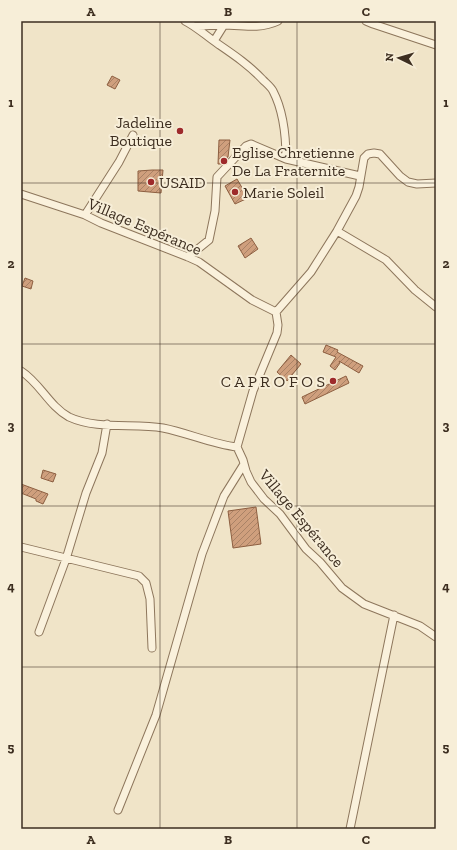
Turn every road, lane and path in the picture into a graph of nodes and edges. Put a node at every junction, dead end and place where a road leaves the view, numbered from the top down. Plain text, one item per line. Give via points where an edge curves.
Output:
1 (185, 21) edge
2 (278, 21) edge
3 (366, 21) edge
4 (224, 25) junction
5 (195, 26) junction
6 (214, 41) junction
7 (436, 45) edge
8 (133, 135) dead end
9 (286, 159) junction
10 (360, 176) junction
11 (436, 183) edge
12 (21, 194) edge
13 (85, 215) junction
14 (337, 231) junction
15 (188, 256) junction
16 (436, 307) edge
17 (276, 312) junction
18 (21, 371) edge
19 (107, 424) junction
20 (237, 447) junction
21 (244, 464) junction
22 (21, 547) edge
23 (66, 559) junction
24 (394, 615) junction
25 (39, 632) dead end
26 (436, 637) edge
27 (152, 648) dead end
28 (118, 810) dead end
29 (350, 829) edge

1 - 5 street
2 - 4 street via 260,27
3 - 7 street
4 - 5 street
4 - 6 street
5 - 6 street
6 - 9 street via 251,68 273,91 286,132
8 - 13 street
9 - 10 street
9 - 15 street via 251,144 246,146 217,177 216,211 209,240
10 - 11 street via 364,158 374,152 380,154 408,182
10 - 14 street via 356,196
12 - 13 street, Village Espérance
13 - 15 street, Village Espérance
14 - 16 street via 386,260
14 - 17 street via 311,272
15 - 17 street, Village Espérance via 252,300
17 - 20 street via 277,333 253,391
18 - 19 street via 30,377 57,409 70,417
19 - 20 street via 162,428 223,446
19 - 23 street via 102,453 84,499
20 - 21 street, Village Espérance
21 - 24 street, Village Espérance via 264,499 280,514 306,549 342,588 364,604
21 - 28 street via 224,496 202,554 156,715
22 - 23 street
23 - 25 street
23 - 27 street via 139,576 146,583 150,599
24 - 26 street, Village Espérance via 420,626
24 - 29 street

